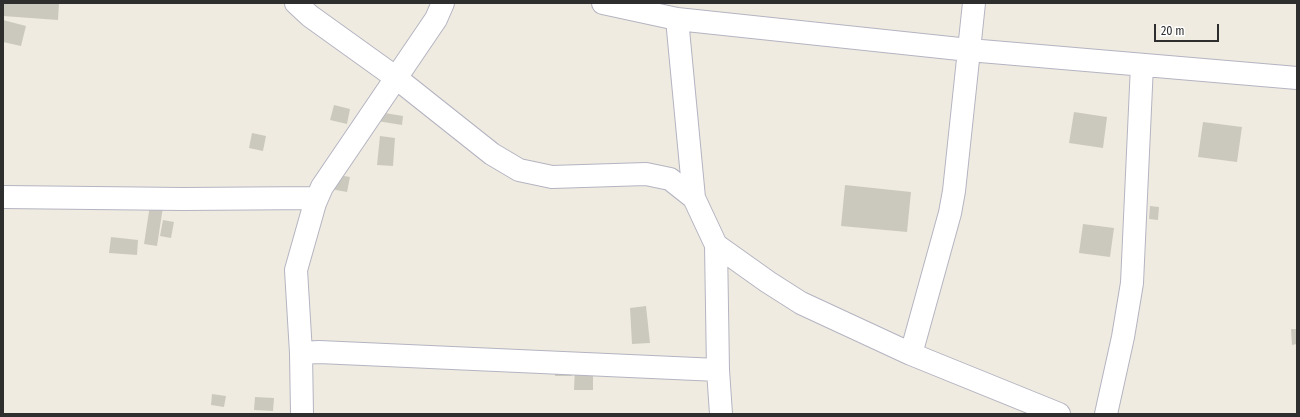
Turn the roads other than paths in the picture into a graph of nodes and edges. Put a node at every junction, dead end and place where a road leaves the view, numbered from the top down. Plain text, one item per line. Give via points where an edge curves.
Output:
1 (296, 3) edge
2 (443, 3) edge
3 (603, 3) edge
4 (974, 3) edge
5 (677, 19) junction
6 (969, 50) junction
7 (1142, 65) junction
8 (395, 77) junction
9 (1297, 78) edge
10 (3, 197) edge
11 (318, 198) junction
12 (694, 198) junction
13 (716, 245) junction
14 (301, 353) junction
15 (911, 354) junction
16 (718, 370) junction
17 (302, 414) edge
18 (721, 414) edge
19 (1059, 414) edge
20 (1106, 414) edge

1 - 8 street via 310,16
2 - 8 street via 436,19
3 - 5 street
4 - 6 street
5 - 6 street
5 - 12 street
6 - 7 street
6 - 15 street via 950,213
7 - 9 street
7 - 20 street via 1132,284
8 - 11 street via 346,150
8 - 12 street via 492,154 518,170 552,177 646,174 670,179
10 - 11 street
11 - 14 street via 296,270
12 - 13 street
13 - 15 street via 801,303
13 - 16 street
14 - 16 street
14 - 17 street
15 - 19 street
16 - 18 street

